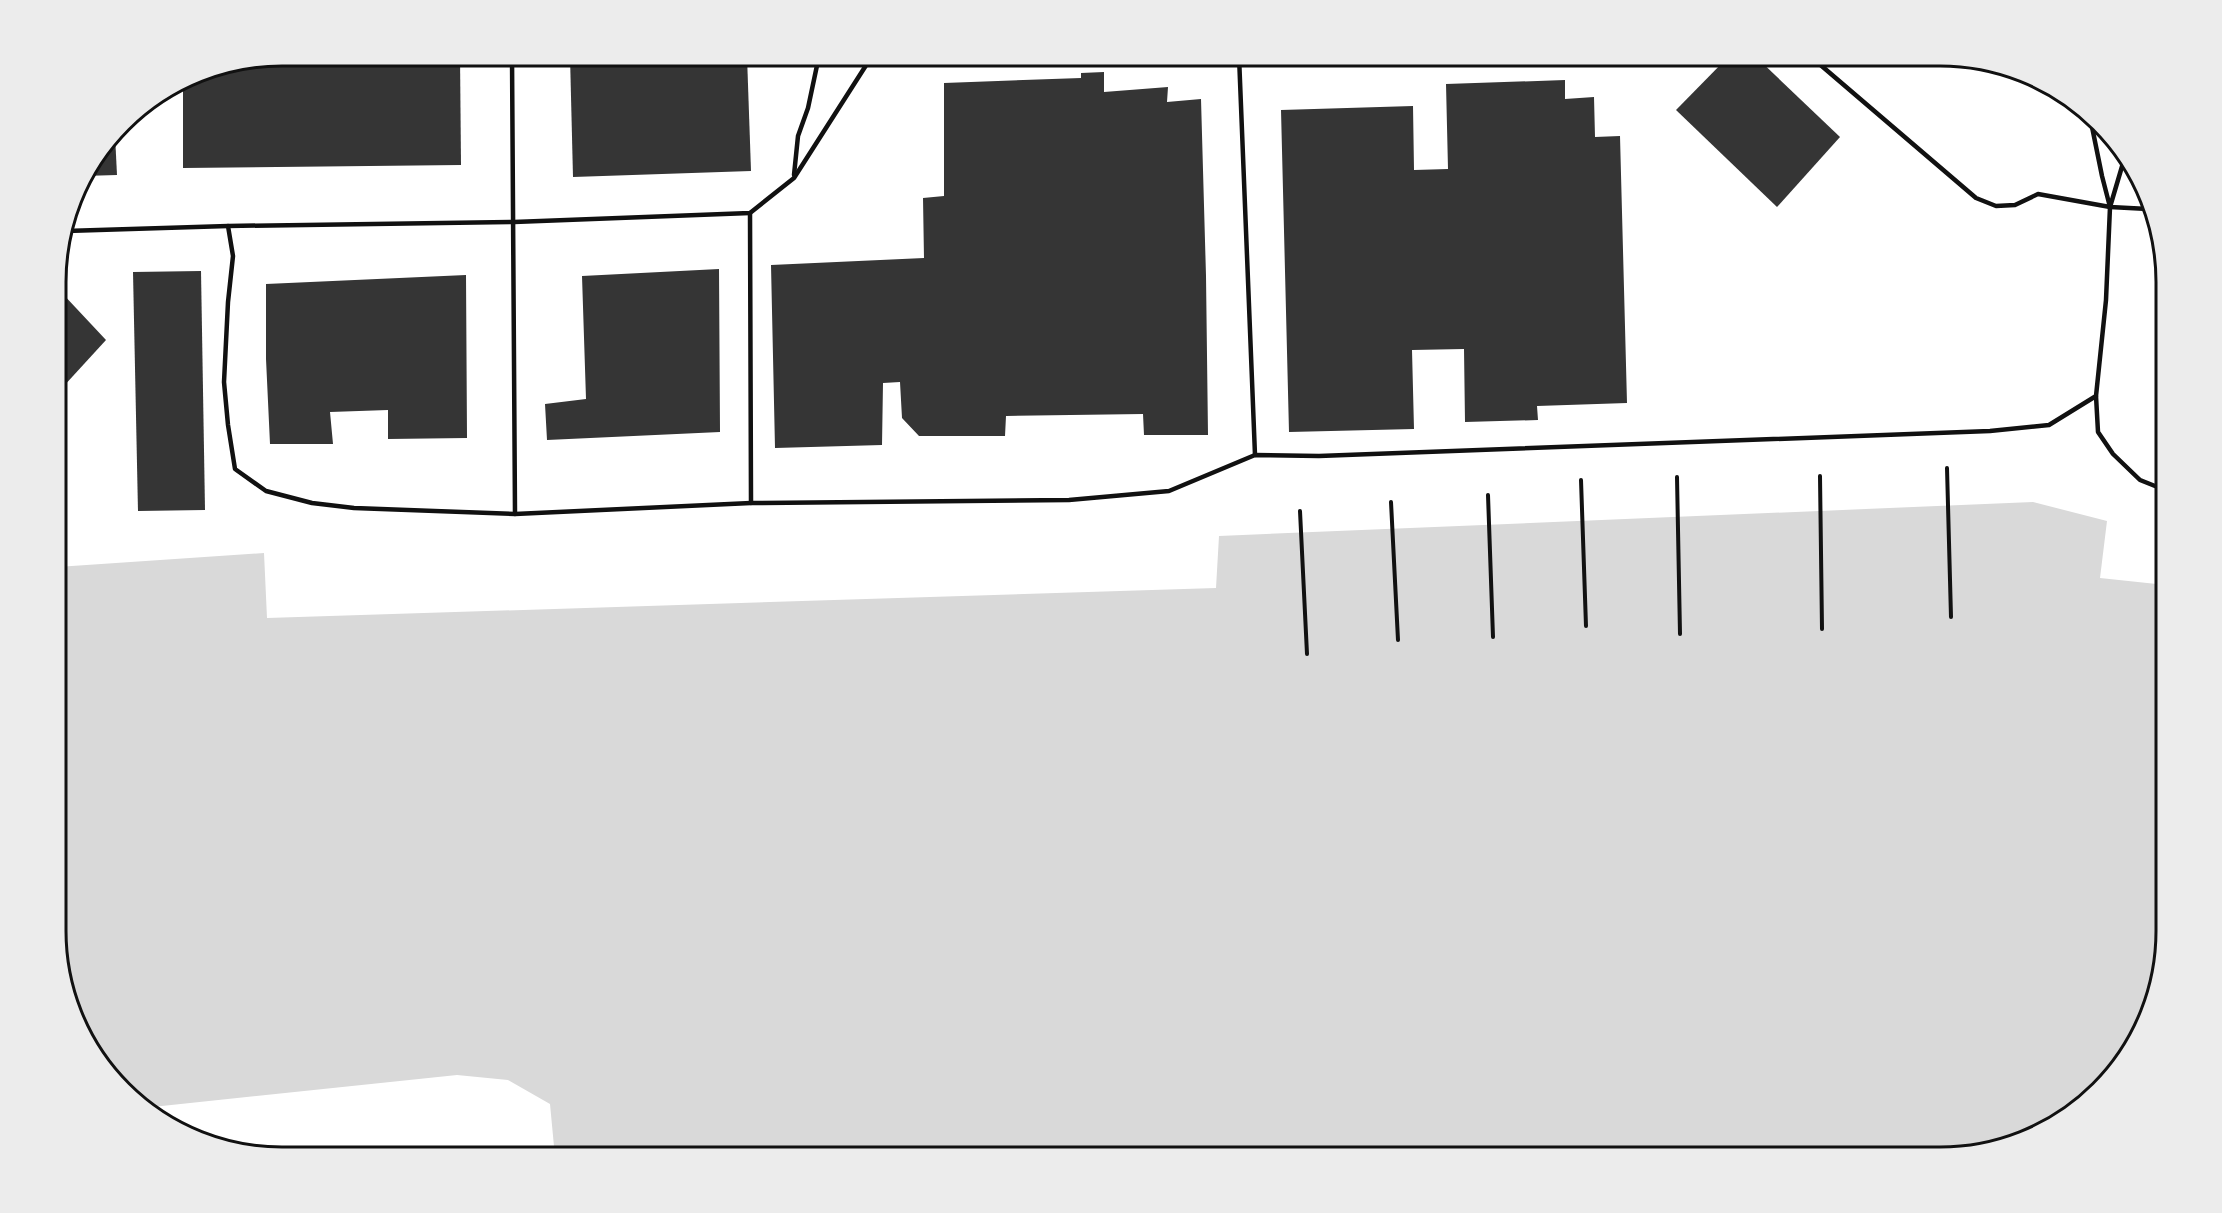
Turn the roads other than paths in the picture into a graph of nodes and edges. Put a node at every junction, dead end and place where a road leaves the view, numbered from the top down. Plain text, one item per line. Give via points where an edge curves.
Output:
1 (512, 66) edge
2 (817, 66) edge
3 (866, 66) edge
4 (1239, 66) edge
5 (1822, 66) edge
6 (2092, 128) edge
7 (2122, 166) edge
8 (794, 178) junction
9 (2110, 207) junction
10 (2143, 209) edge
11 (750, 213) junction
12 (514, 222) junction
13 (228, 226) junction
14 (72, 231) edge
15 (2096, 396) junction
16 (1255, 455) junction
17 (2156, 486) edge
18 (751, 503) junction
19 (515, 514) junction

1 - 12 lane
2 - 8 lane via 798,136
3 - 8 lane
4 - 16 lane
5 - 9 lane via 1976,198 1996,206 2015,205 2038,194
6 - 9 lane
7 - 9 lane
8 - 11 lane
9 - 10 lane
9 - 15 lane
11 - 12 lane
11 - 18 lane
12 - 13 lane
12 - 19 lane
13 - 14 lane
13 - 19 lane via 233,256 224,382 235,470 266,491 312,504
15 - 16 lane via 2049,425 1990,431 1318,456
15 - 17 lane via 2098,432 2113,454 2140,480
16 - 18 lane via 1169,491 1069,500
18 - 19 lane

